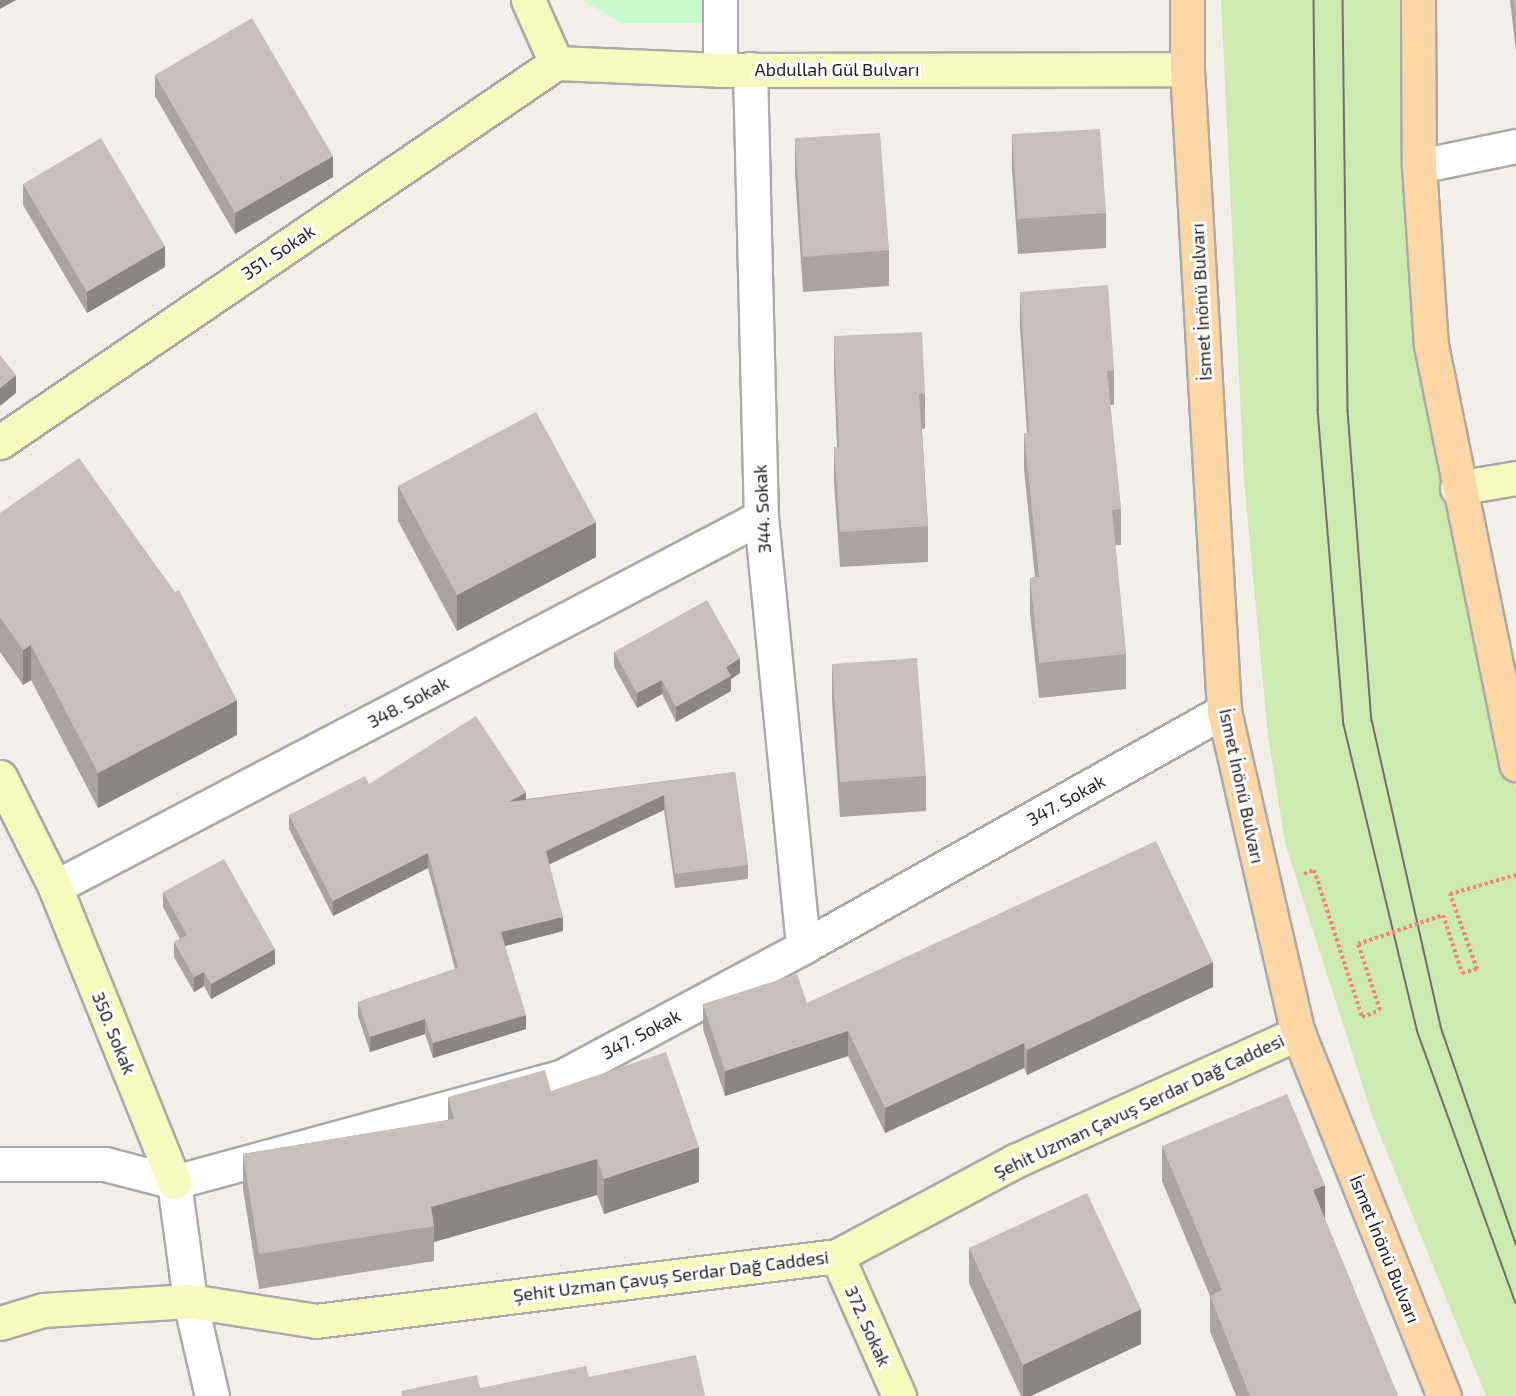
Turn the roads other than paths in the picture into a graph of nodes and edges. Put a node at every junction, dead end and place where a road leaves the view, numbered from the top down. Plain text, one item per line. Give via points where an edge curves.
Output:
1 (528, 0) edge
2 (720, 0) edge
3 (1187, 0) edge
4 (1418, 0) edge
5 (556, 63) junction
6 (735, 69) junction
7 (1187, 69) junction
8 (1516, 146) edge
9 (1419, 166) junction
10 (0, 442) edge
11 (1516, 478) edge
12 (1457, 488) junction
13 (761, 517) junction
14 (1224, 711) junction
15 (1516, 764) edge
16 (0, 777) edge
17 (55, 887) junction
18 (803, 947) junction
19 (1298, 1034) junction
20 (0, 1164) edge
21 (174, 1182) junction
22 (837, 1256) junction
23 (190, 1301) junction
24 (0, 1323) edge
25 (212, 1396) edge
26 (899, 1396) edge
27 (1444, 1396) edge

1 - 5 street
2 - 6 street, 344. Sokak
3 - 7 main road, İsmet İnönü Bulvarı
4 - 9 main road
5 - 6 street, Abdullah Gül Bulvarı
5 - 10 street, 351. Sokak
6 - 7 street, Abdullah Gül Bulvarı
6 - 13 street, 344. Sokak
7 - 14 main road, İsmet İnönü Bulvarı
8 - 9 street
9 - 12 main road via 1431,345
11 - 12 street
12 - 15 main road
13 - 17 street, 348. Sokak
13 - 18 street, 344. Sokak
14 - 18 street, 347. Sokak
14 - 19 main road, İsmet İnönü Bulvarı
16 - 17 street, 350. Sokak
17 - 21 street, 350. Sokak
18 - 21 street, 347. Sokak via 561,1077
19 - 22 street, Şehit Uzman Çavuş Serdar Dağ Caddesi via 1015,1161
19 - 27 main road, İsmet İnönü Bulvarı
20 - 21 street, 347. Sokak via 105,1164
21 - 23 street, 350. Sokak
22 - 23 street, Şehit Uzman Çavuş Serdar Dağ Caddesi via 316,1321
22 - 26 street, 372. Sokak
23 - 24 street, Şehit Uzman Çavuş Serdar Dağ Caddesi via 43,1310
23 - 25 street, 350. Sokak

